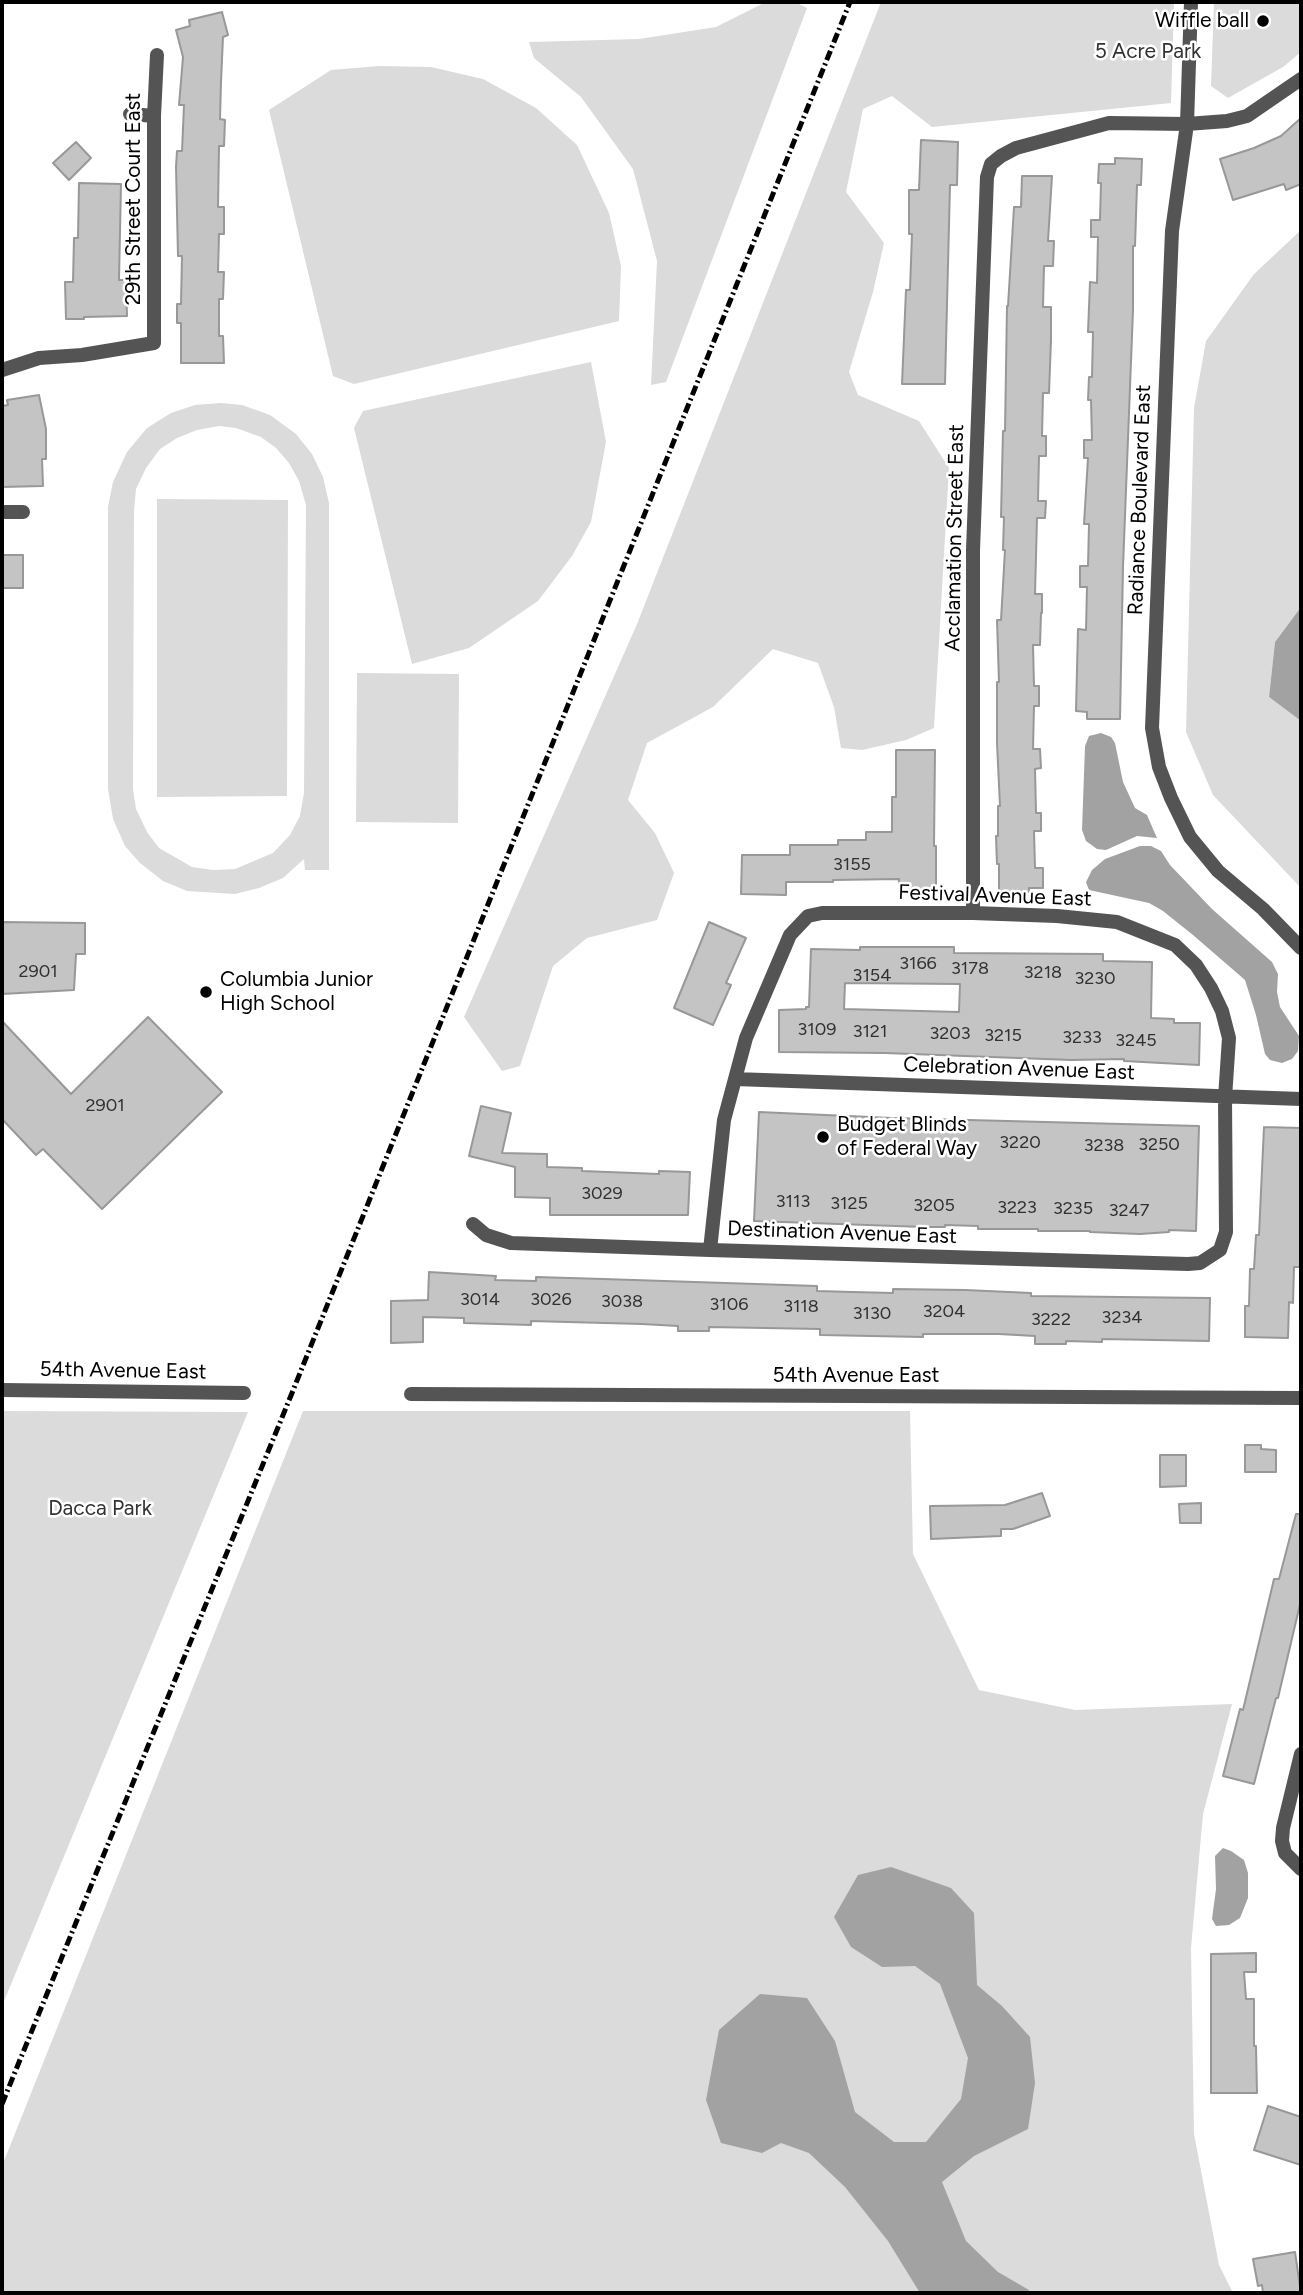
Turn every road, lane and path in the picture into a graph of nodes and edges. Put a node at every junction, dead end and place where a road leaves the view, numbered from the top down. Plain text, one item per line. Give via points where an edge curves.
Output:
1 (1191, 2) edge
2 (157, 55) dead end
3 (1301, 79) edge
4 (130, 114) dead end
5 (154, 116) junction
6 (1187, 124) junction
7 (2, 370) edge
8 (2, 512) edge
9 (23, 512) dead end
10 (973, 913) junction
11 (1301, 948) edge
12 (735, 1079) junction
13 (1225, 1098) junction
14 (1301, 1099) edge
15 (473, 1224) dead end
16 (710, 1250) junction
17 (1214, 1255) joint
18 (2, 1391) edge
19 (244, 1393) dead end
20 (411, 1394) dead end
21 (1301, 1398) edge
22 (1301, 1754) edge
23 (1296, 1865) edge

1 - 6 street, Radiance Boulevard East
2 - 5 street, 29th Street Court East
3 - 6 street via 1247,116
4 - 5 street
5 - 7 street, 29th Street Court East via 154,343 38,358
6 - 10 street, Acclamation Street East via 1110,123 1016,148 991,164 987,177 973,550
6 - 11 street, Radiance Boulevard East via 1172,231 1152,728 1159,767 1190,837 1218,871
8 - 9 street
10 - 12 street, Festival Avenue East via 808,916 790,934 746,1038
10 - 13 street, Festival Avenue East via 1117,922 1175,945 1196,965 1222,1011 1229,1038
12 - 13 street, Celebration Avenue East
12 - 16 street via 724,1120
13 - 14 street, Celebration Avenue East
13 - 17 street, Festival Avenue East via 1226,1232
15 - 16 street, Destination Avenue East via 486,1235 511,1243
16 - 17 street, Destination Avenue East via 1188,1264
18 - 19 street, 54th Avenue East
20 - 21 street, 54th Avenue East
22 - 23 street via 1282,1841

